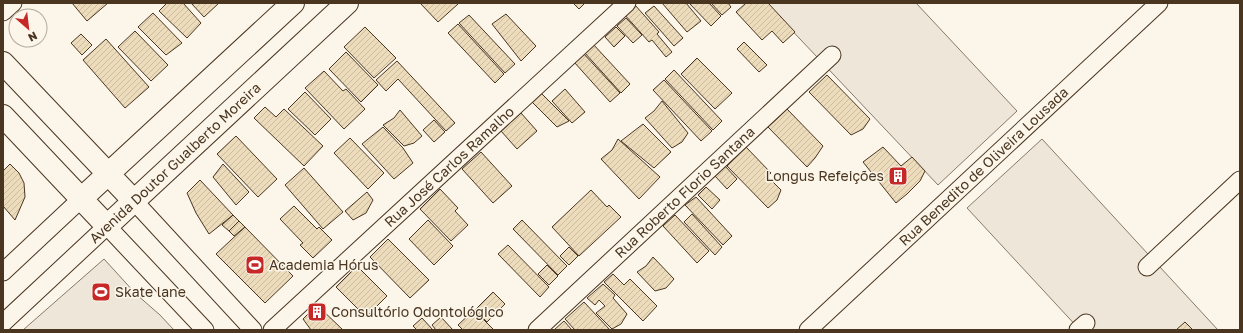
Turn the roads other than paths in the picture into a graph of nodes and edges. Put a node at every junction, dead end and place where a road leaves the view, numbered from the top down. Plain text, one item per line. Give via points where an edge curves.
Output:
1 (13, 3) edge
2 (293, 3) edge
3 (347, 3) edge
4 (627, 3) edge
5 (1159, 3) edge
6 (3, 12) edge
7 (832, 55) dead end
8 (3, 63) edge
9 (3, 116) edge
10 (109, 174) junction
11 (1240, 180) edge
12 (81, 199) junction
13 (134, 201) junction
14 (107, 226) junction
15 (1147, 267) dead end
16 (3, 272) edge
17 (3, 323) edge
18 (205, 330) edge
19 (253, 330) edge
20 (272, 330) edge
21 (537, 330) edge
22 (808, 330) edge

1 - 6 street
2 - 10 main road
3 - 13 main road, Avenida Doutor Gualberto Moreira
4 - 20 street, Rua José Carlos Ramalho
5 - 22 street, Rua Benedito de Oliveira Lousada
7 - 21 street, Rua Roberto Florio Santana
8 - 10 main road
9 - 12 main road
10 - 12 main road
10 - 13 main road
11 - 15 street
12 - 14 main road
12 - 16 street
13 - 14 main road, Avenida Doutor Gualberto Moreira
13 - 19 street
14 - 17 street, Avenida Doutor Gualberto Moreira
14 - 18 street

